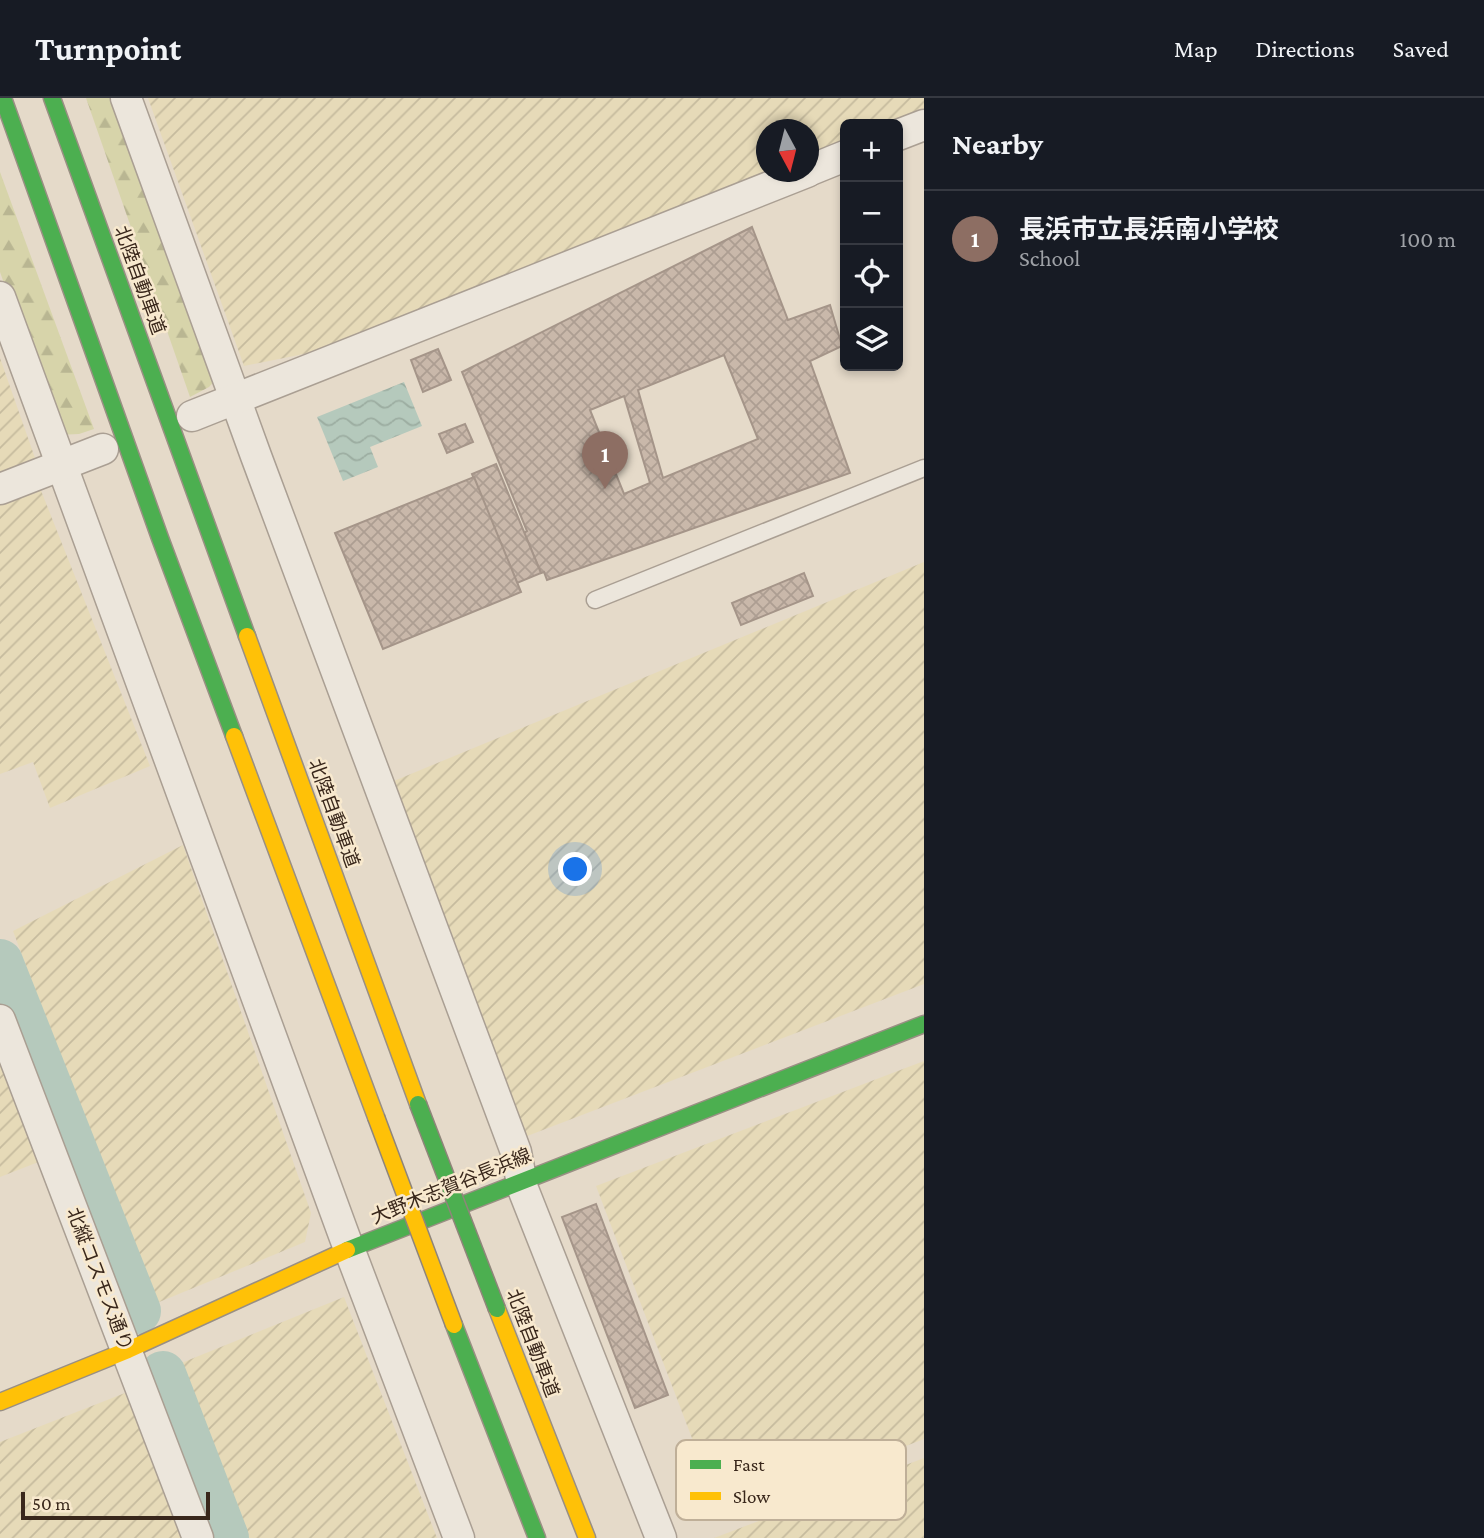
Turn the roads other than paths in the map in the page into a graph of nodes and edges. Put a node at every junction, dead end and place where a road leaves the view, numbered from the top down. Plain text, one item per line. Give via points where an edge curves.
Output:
1 (3, 98) edge
2 (52, 98) edge
3 (126, 98) edge
4 (924, 125) edge
5 (903, 133) edge
6 (840, 158) edge
7 (819, 167) edge
8 (780, 182) edge
9 (0, 298) edge
10 (236, 399) junction
11 (192, 416) dead end
12 (103, 449) dead end
13 (60, 465) junction
14 (924, 468) edge
15 (0, 489) edge
16 (595, 600) dead end
17 (0, 1020) edge
18 (924, 1024) edge
19 (521, 1181) junction
20 (350, 1249) junction
21 (128, 1350) junction
22 (0, 1402) edge
23 (198, 1538) edge
24 (459, 1538) edge
25 (537, 1538) edge
26 (587, 1538) edge
27 (661, 1538) edge

1 - 25 main road, bridge via 160,538
2 - 26 main road, 北陸自動車道, bridge via 418,1104
3 - 10 street
4 - 5 street
6 - 7 street
8 - 10 street
9 - 13 street
10 - 11 street
10 - 19 street via 516,1152
12 - 13 street
13 - 15 street
13 - 20 street
14 - 16 lane
17 - 21 street, 北縦コスモス通り
18 - 19 main road, 大野木志賀谷長浜線
19 - 20 main road, 大野木志賀谷長浜線
19 - 27 street
20 - 21 main road, 大野木志賀谷長浜線
20 - 24 street
21 - 22 main road, 大野木志賀谷長浜線
21 - 23 street, 北縦コスモス通り

